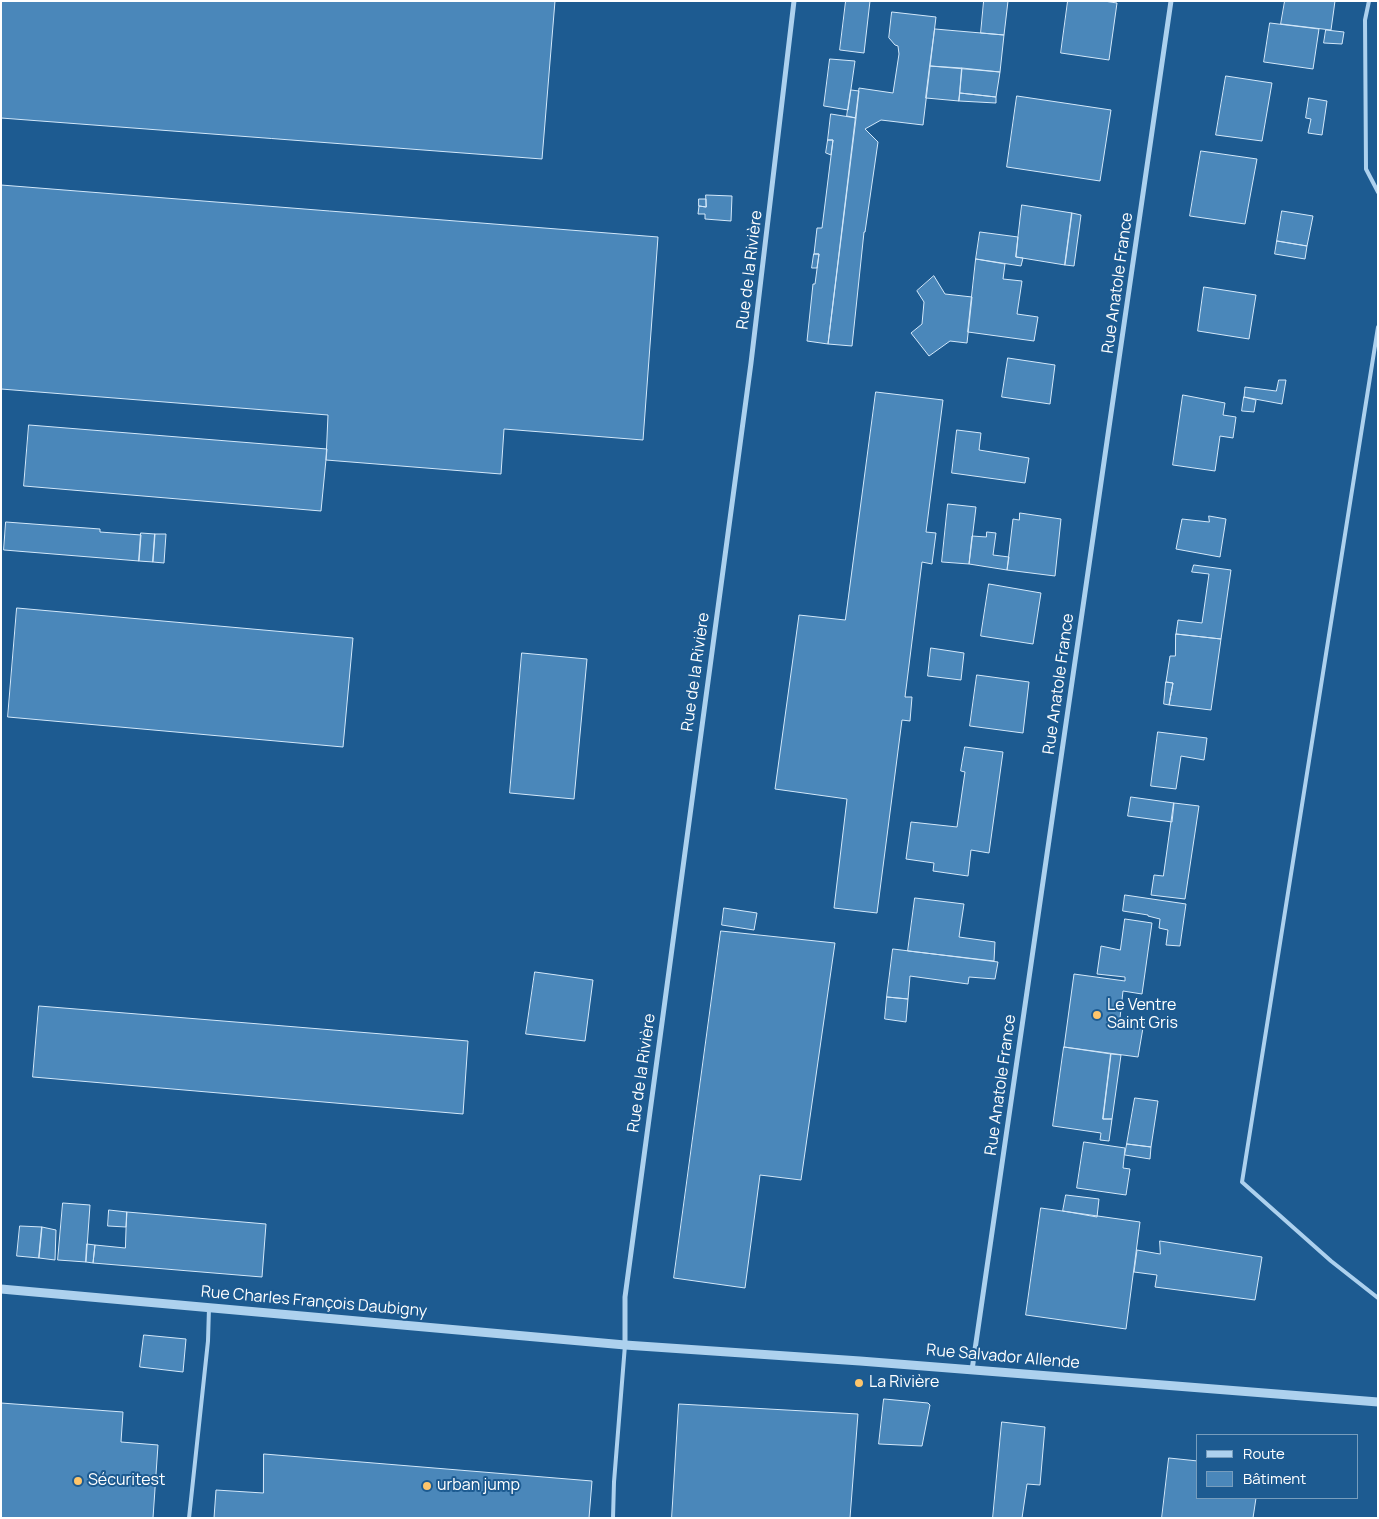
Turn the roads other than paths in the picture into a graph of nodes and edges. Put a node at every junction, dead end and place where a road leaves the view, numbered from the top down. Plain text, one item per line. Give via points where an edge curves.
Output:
1 (794, 1) edge
2 (1171, 1) edge
3 (1369, 1) edge
4 (1378, 192) edge
5 (1378, 326) edge
6 (1, 1289) edge
7 (1378, 1298) edge
8 (209, 1308) junction
9 (625, 1345) junction
10 (972, 1370) junction
11 (1378, 1402) edge
12 (189, 1518) edge
13 (613, 1518) edge

1 - 9 street, Rue de la Rivière via 751,363 625,1297
2 - 10 street, Rue Anatole France
3 - 4 lane via 1366,20 1366,169
5 - 7 lane via 1242,1182
6 - 8 street, Rue Charles François Daubigny
8 - 9 street, Rue Charles François Daubigny
8 - 12 lane
9 - 10 street, Rue Salvador Allende
9 - 13 lane
10 - 11 street, Rue Salvador Allende

